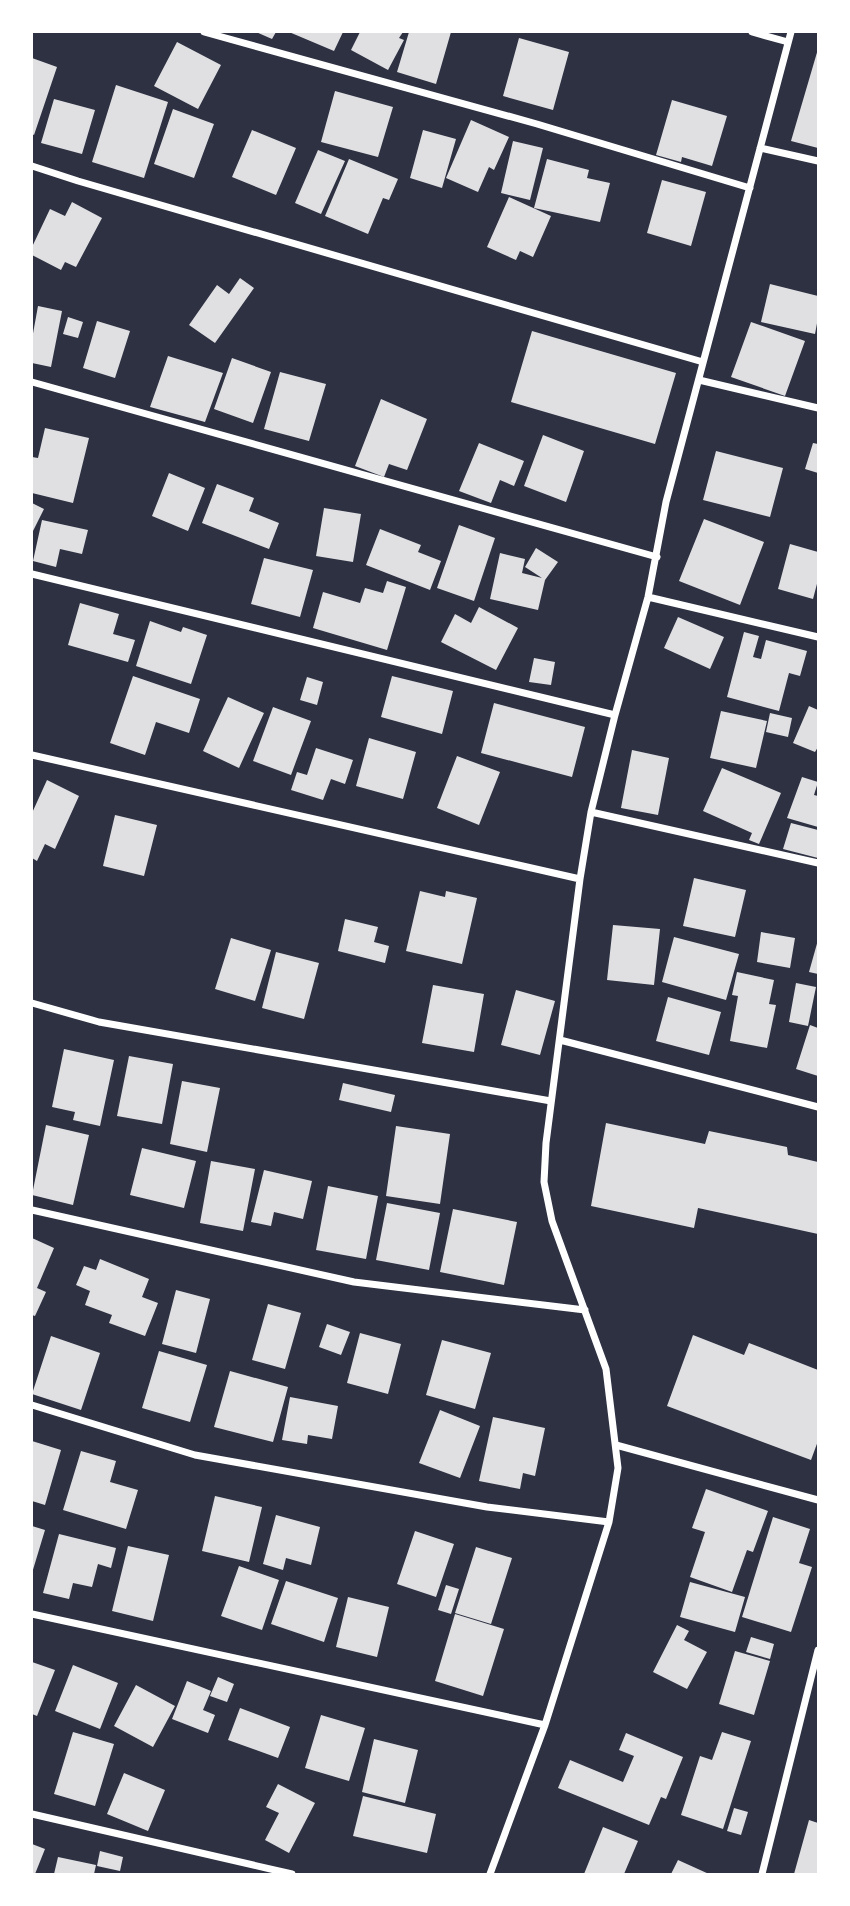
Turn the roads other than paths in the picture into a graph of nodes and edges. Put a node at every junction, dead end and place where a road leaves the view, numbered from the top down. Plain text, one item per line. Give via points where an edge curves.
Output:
1 (204, 32) edge
2 (752, 32) edge
3 (791, 32) edge
4 (788, 42) junction
5 (760, 148) junction
6 (818, 161) edge
7 (32, 166) edge
8 (750, 188) junction
9 (704, 362) junction
10 (699, 380) junction
11 (32, 382) edge
12 (818, 408) edge
13 (657, 557) junction
14 (32, 574) edge
15 (648, 597) junction
16 (818, 637) edge
17 (615, 715) junction
18 (32, 755) edge
19 (592, 812) junction
20 (818, 863) edge
21 (580, 879) junction
22 (32, 1003) edge
23 (560, 1040) junction
24 (551, 1101) junction
25 (818, 1107) edge
26 (32, 1210) edge
27 (585, 1310) junction
28 (32, 1405) edge
29 (616, 1445) junction
30 (818, 1500) edge
31 (610, 1522) junction
32 (32, 1614) edge
33 (818, 1650) edge
34 (545, 1725) junction
35 (32, 1814) edge
36 (292, 1874) edge
37 (491, 1874) edge
38 (762, 1874) edge

1 - 8 street
2 - 4 street
3 - 4 street
4 - 5 street
5 - 6 street
5 - 8 street
7 - 9 street
8 - 9 street
9 - 10 street
10 - 12 street
10 - 13 street via 666,502
11 - 13 street
13 - 15 street
14 - 17 street
15 - 16 street
15 - 17 street
17 - 19 street
18 - 21 street
19 - 20 street
19 - 21 street
21 - 23 street
22 - 24 street via 99,1022
23 - 24 street
23 - 25 street
24 - 27 street via 544,1182 552,1221
26 - 27 street via 354,1282
27 - 29 street via 606,1369
28 - 31 street via 195,1455 487,1507
29 - 30 street
29 - 31 street via 618,1468
31 - 34 street
32 - 34 street
33 - 38 street
34 - 37 street
35 - 36 street

